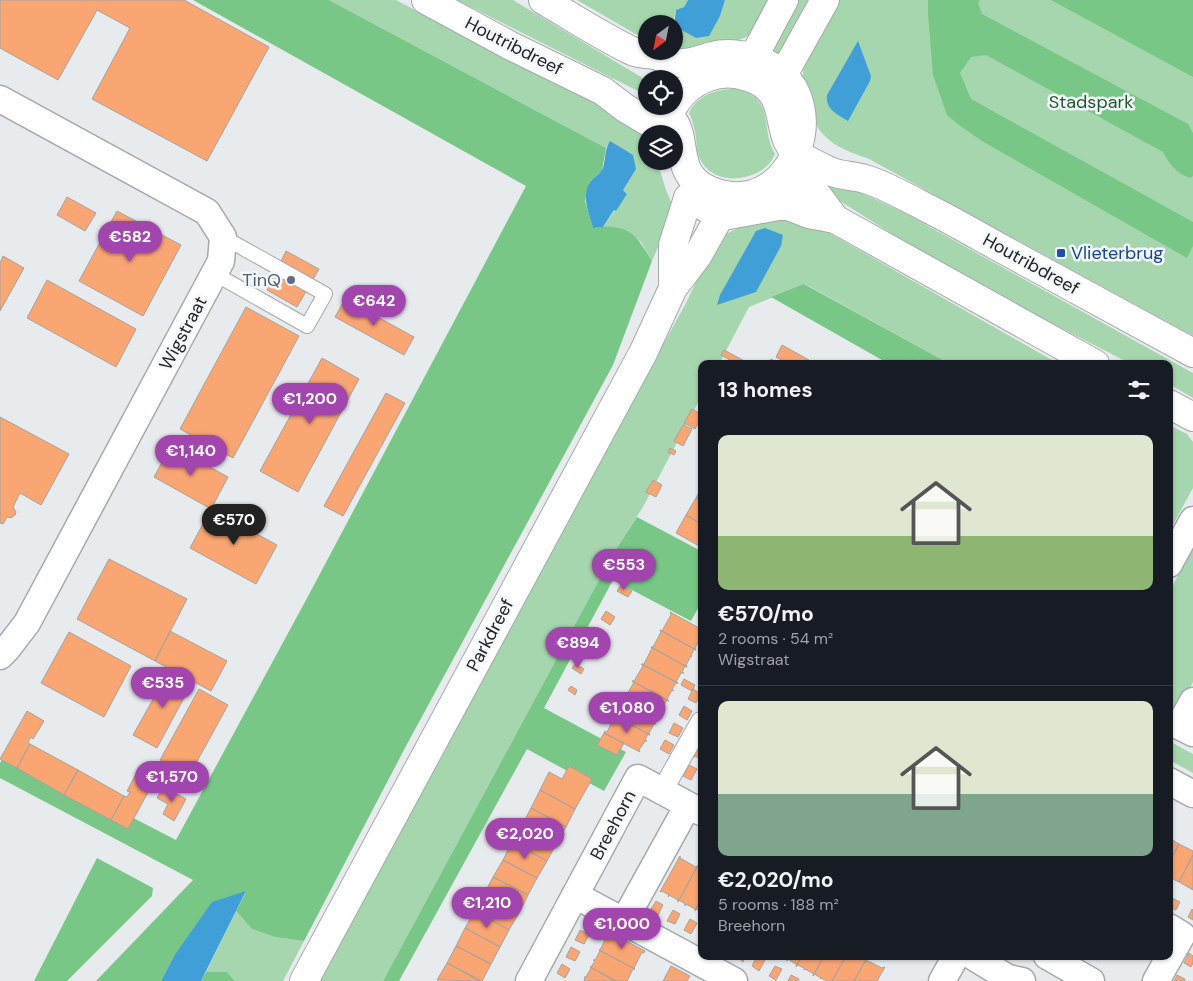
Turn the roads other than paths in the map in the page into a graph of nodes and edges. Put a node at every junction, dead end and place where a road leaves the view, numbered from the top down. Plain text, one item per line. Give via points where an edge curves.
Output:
1 (426, 0) edge
2 (543, 0) edge
3 (784, 0) edge
4 (825, 0) edge
5 (634, 52) junction
6 (747, 66) junction
7 (646, 70) edge
8 (783, 75) junction
9 (683, 94) edge
10 (0, 98) edge
11 (638, 108) edge
12 (670, 115) edge
13 (798, 144) junction
14 (669, 170) edge
15 (780, 178) junction
16 (688, 198) junction
17 (726, 205) junction
18 (835, 219) junction
19 (223, 237) junction
20 (215, 274) junction
21 (673, 288) junction
22 (1193, 353) edge
23 (1088, 360) edge
24 (1173, 406) edge
25 (1193, 417) edge
26 (1193, 520) edge
27 (1173, 557) edge
28 (0, 656) edge
29 (1193, 701) edge
30 (698, 727) edge
31 (1193, 733) edge
32 (1173, 783) edge
33 (662, 791) junction
34 (1193, 794) edge
35 (694, 809) edge
36 (575, 895) junction
37 (624, 921) junction
38 (1173, 929) edge
39 (1173, 951) edge
40 (954, 960) edge
41 (979, 960) edge
42 (1040, 960) edge
43 (1054, 960) edge
44 (1168, 960) edge
45 (722, 978) edge
46 (304, 981) edge
47 (529, 981) edge
48 (942, 981) edge
49 (1022, 981) edge
50 (1028, 981) edge
51 (1091, 981) edge
52 (1156, 981) edge

1 - 11 main road, Houtribdreef via 603,91 625,108
2 - 5 main road
3 - 6 main road
4 - 8 main road
5 - 6 main road via 680,64 736,54
5 - 7 main road
6 - 8 main road via 770,66
6 - 9 main road via 697,82
6 - 13 main road via 778,101 787,140
8 - 13 main road via 797,97 803,122
10 - 19 street via 207,212
12 - 17 main road via 679,134 687,171
13 - 15 main road
13 - 22 main road, Houtribdreef via 833,172 867,179 927,208
14 - 16 main road via 675,185
15 - 17 main road via 769,187
15 - 18 main road via 818,196
16 - 17 main road via 708,209
16 - 21 main road, Parkdreef via 674,245
17 - 18 main road via 739,214 788,206
17 - 21 main road, Parkdreef via 698,255
18 - 23 main road
19 - 20 street, Wigstraat via 222,262
19 - 20 lane via 325,294 308,326
20 - 28 street, Wigstraat via 27,623
21 - 46 main road, Parkdreef via 639,360
24 - 25 main road
26 - 27 street
29 - 31 street via 1180,726
30 - 33 street, Breehorn
32 - 34 street
33 - 35 street, Breehorn
33 - 36 street, Breehorn via 638,778
35 - 37 street, Breehorn
36 - 37 street
36 - 47 street, Breehorn
37 - 45 street
38 - 39 street via 1182,935
40 - 48 street
41 - 49 street via 1008,978
42 - 50 street
43 - 51 street
44 - 52 street

